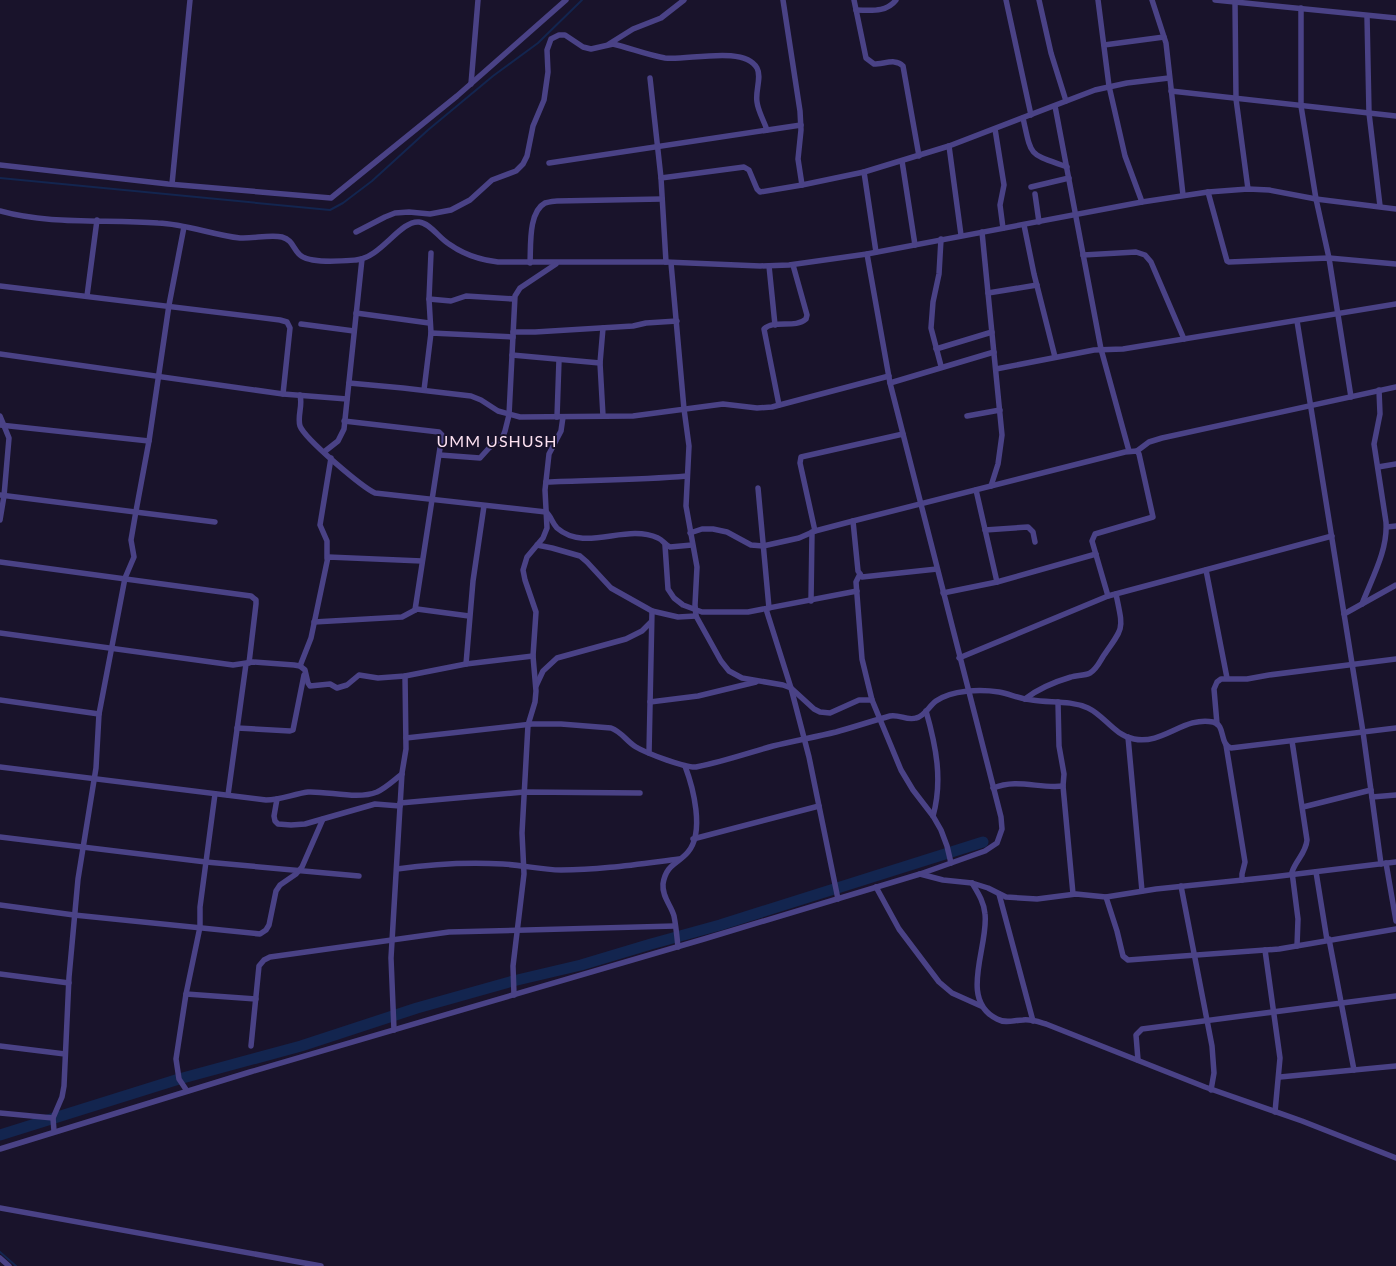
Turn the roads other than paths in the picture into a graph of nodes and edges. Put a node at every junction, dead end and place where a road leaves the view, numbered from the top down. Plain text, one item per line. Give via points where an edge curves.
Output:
1 (190, 0) edge
2 (478, 0) edge
3 (566, 0) edge
4 (684, 0) edge
5 (782, 0) edge
6 (854, 0) edge
7 (896, 0) edge
8 (1006, 0) edge
9 (1039, 0) edge
10 (1098, 0) edge
11 (1152, 0) edge
12 (1215, 0) edge
13 (1235, 2) junction
14 (1257, 2) edge
15 (1300, 8) junction
16 (856, 10) junction
17 (1367, 16) junction
18 (1396, 18) edge
19 (1164, 37) junction
20 (609, 44) junction
21 (1104, 45) junction
22 (650, 78) dead end
23 (1170, 78) junction
24 (470, 84) junction
25 (1109, 86) junction
26 (1170, 91) junction
27 (1236, 99) junction
28 (1066, 101) junction
29 (1055, 106) junction
30 (1301, 106) junction
31 (1369, 113) junction
32 (1031, 115) junction
33 (1396, 116) edge
34 (1023, 118) junction
35 (800, 125) junction
36 (995, 129) junction
37 (767, 130) junction
38 (949, 146) junction
39 (658, 147) junction
40 (919, 156) junction
41 (902, 161) junction
42 (549, 163) dead end
43 (0, 165) edge
44 (1067, 167) junction
45 (864, 172) junction
46 (661, 178) junction
47 (1069, 178) junction
48 (172, 184) junction
49 (802, 185) junction
50 (1031, 187) dead end
51 (1248, 189) junction
52 (1208, 192) junction
53 (1035, 194) dead end
54 (1183, 195) junction
55 (662, 199) junction
56 (1316, 199) junction
57 (1142, 202) junction
58 (1380, 206) junction
59 (1396, 209) edge
60 (0, 211) edge
61 (423, 214) junction
62 (1076, 215) junction
63 (97, 220) junction
64 (422, 222) junction
65 (1040, 222) junction
66 (1024, 225) junction
67 (184, 227) junction
68 (1003, 228) junction
69 (356, 232) dead end
70 (982, 232) junction
71 (961, 235) junction
72 (940, 240) junction
73 (915, 244) junction
74 (876, 252) junction
75 (432, 253) dead end
76 (867, 254) junction
77 (1083, 255) junction
78 (1329, 258) junction
79 (362, 259) junction
80 (668, 262) junction
81 (530, 263) junction
82 (557, 264) junction
83 (1396, 264) edge
84 (793, 265) junction
85 (769, 266) junction
86 (1037, 285) junction
87 (0, 286) edge
88 (988, 293) junction
89 (87, 296) junction
90 (429, 299) junction
91 (514, 299) junction
92 (1396, 304) edge
93 (169, 306) junction
94 (356, 313) junction
95 (1337, 314) junction
96 (676, 321) junction
97 (1297, 321) junction
98 (429, 323) junction
99 (301, 324) dead end
100 (775, 325) junction
101 (603, 328) junction
102 (354, 331) junction
103 (992, 332) junction
104 (430, 333) junction
105 (513, 334) junction
106 (1184, 339) junction
107 (936, 349) junction
108 (1100, 350) junction
109 (994, 352) junction
110 (0, 354) edge
111 (512, 354) junction
112 (1055, 357) junction
113 (559, 360) junction
114 (600, 363) junction
115 (941, 366) junction
116 (996, 369) junction
117 (159, 376) junction
118 (889, 379) junction
119 (349, 383) junction
120 (1396, 387) edge
121 (424, 390) junction
122 (1379, 390) junction
123 (283, 394) junction
124 (300, 395) junction
125 (1351, 396) junction
126 (347, 400) junction
127 (779, 405) junction
128 (1310, 405) junction
129 (684, 409) junction
130 (1000, 410) junction
131 (509, 415) junction
132 (0, 416) edge
133 (604, 416) junction
134 (967, 416) dead end
135 (560, 417) junction
136 (344, 421) junction
137 (2, 425) edge
138 (903, 434) junction
139 (150, 441) junction
140 (1129, 451) junction
141 (1137, 451) junction
142 (324, 452) junction
143 (440, 455) junction
144 (331, 458) junction
145 (1396, 464) edge
146 (1378, 467) junction
147 (687, 476) junction
148 (546, 482) junction
149 (991, 486) junction
150 (758, 488) dead end
151 (976, 490) junction
152 (2, 496) edge
153 (432, 500) junction
154 (920, 503) junction
155 (484, 506) junction
156 (136, 511) junction
157 (546, 512) junction
158 (0, 520) edge
159 (852, 521) junction
160 (215, 522) dead end
161 (1396, 526) edge
162 (1387, 527) junction
163 (985, 530) junction
164 (814, 532) junction
165 (690, 533) junction
166 (1332, 536) junction
167 (1035, 542) dead end
168 (692, 544) junction
169 (537, 545) junction
170 (665, 545) junction
171 (763, 546) junction
172 (1096, 554) junction
173 (327, 558) junction
174 (422, 561) junction
175 (0, 562) edge
176 (937, 569) junction
177 (1206, 570) junction
178 (860, 574) junction
179 (126, 578) junction
180 (997, 582) junction
181 (1396, 585) edge
182 (856, 591) junction
183 (943, 593) junction
184 (1116, 594) junction
185 (1108, 596) junction
186 (811, 601) junction
187 (1362, 604) junction
188 (767, 609) junction
189 (415, 610) junction
190 (652, 611) junction
191 (695, 613) junction
192 (1344, 614) junction
193 (469, 616) junction
194 (314, 622) junction
195 (651, 622) junction
196 (0, 633) edge
197 (111, 648) junction
198 (532, 656) junction
199 (959, 658) junction
200 (1396, 659) edge
201 (248, 663) junction
202 (466, 664) junction
203 (1352, 664) junction
204 (303, 668) junction
205 (405, 676) junction
206 (1227, 678) junction
207 (760, 681) junction
208 (536, 686) junction
209 (791, 688) junction
210 (968, 692) junction
211 (1025, 699) junction
212 (0, 700) edge
213 (872, 700) junction
214 (650, 702) junction
215 (1058, 702) junction
216 (926, 711) junction
217 (100, 714) junction
218 (881, 720) junction
219 (528, 724) junction
220 (1217, 724) junction
221 (237, 728) junction
222 (1396, 728) edge
223 (1363, 732) junction
224 (1128, 737) junction
225 (406, 738) junction
226 (804, 738) junction
227 (1292, 741) junction
228 (1226, 746) junction
229 (649, 753) junction
230 (685, 766) junction
231 (0, 767) edge
232 (402, 774) junction
233 (94, 779) junction
234 (1064, 786) junction
235 (993, 788) junction
236 (1371, 790) junction
237 (524, 792) junction
238 (640, 793) dead end
239 (215, 794) junction
240 (228, 795) junction
241 (1396, 795) edge
242 (1372, 797) junction
243 (277, 800) junction
244 (400, 804) junction
245 (819, 806) junction
246 (1303, 807) junction
247 (933, 816) junction
248 (323, 819) junction
249 (0, 837) edge
250 (693, 839) junction
251 (82, 848) junction
252 (678, 859) junction
253 (206, 862) junction
254 (1396, 862) edge
255 (951, 863) junction
256 (1383, 864) junction
257 (524, 866) junction
258 (397, 868) junction
259 (300, 870) junction
260 (1316, 872) junction
261 (920, 874) junction
262 (1292, 875) junction
263 (359, 876) dead end
264 (1242, 880) junction
265 (972, 883) junction
266 (1181, 886) junction
267 (876, 888) junction
268 (1142, 891) junction
269 (999, 894) junction
270 (1072, 894) junction
271 (1106, 897) junction
272 (838, 899) junction
273 (0, 905) edge
274 (74, 915) junction
275 (1396, 921) edge
276 (675, 926) junction
277 (200, 927) junction
278 (1396, 929) edge
279 (517, 930) junction
280 (392, 940) junction
281 (1328, 940) junction
282 (1297, 946) junction
283 (678, 947) junction
284 (1265, 950) junction
285 (1195, 955) junction
286 (0, 974) edge
287 (69, 984) junction
288 (186, 994) junction
289 (514, 995) junction
290 (1396, 996) edge
291 (256, 999) junction
292 (1341, 1004) junction
293 (981, 1006) junction
294 (1274, 1013) junction
295 (1033, 1020) junction
296 (1208, 1022) junction
297 (394, 1030) junction
298 (0, 1046) edge
299 (251, 1046) dead end
300 (65, 1054) junction
301 (1138, 1060) junction
302 (1396, 1066) edge
303 (1354, 1070) junction
304 (1280, 1077) junction
305 (1211, 1090) junction
306 (187, 1091) junction
307 (1275, 1112) junction
308 (0, 1113) edge
309 (53, 1118) junction
310 (54, 1131) junction
311 (0, 1149) edge
312 (1396, 1158) edge
313 (0, 1208) edge
314 (0, 1258) edge
315 (9, 1266) edge
316 (321, 1266) edge

1 - 48 street
2 - 24 street
3 - 24 street
4 - 20 street via 661,18
5 - 35 street
6 - 16 street
7 - 16 street via 883,9
8 - 32 street
9 - 28 street
10 - 21 street
11 - 19 street
12 - 13 street
13 - 14 street
13 - 27 street
14 - 15 street
15 - 17 street
15 - 30 street
16 - 40 street via 866,58 874,64 895,61 903,66
17 - 18 street
17 - 31 street
19 - 21 street
19 - 23 street
20 - 37 street via 665,58 710,55 748,60 759,72 757,101
20 - 61 street via 591,49 565,35 551,39 547,50 546,89 523,164 513,173 492,180 458,207
21 - 25 street
22 - 39 street
23 - 25 street
23 - 26 street
24 - 48 street via 331,198
25 - 28 street
25 - 57 street via 1125,156
26 - 27 street
26 - 54 street
27 - 30 street
27 - 51 street
28 - 29 street
29 - 32 street
29 - 44 street
30 - 31 street
30 - 56 street
31 - 33 street
31 - 58 street
32 - 34 street
34 - 36 street
34 - 44 street via 1033,154
35 - 37 street
35 - 49 street via 798,159
36 - 38 street
36 - 68 street via 1004,185 1000,205
37 - 39 street
38 - 40 street
38 - 71 street
39 - 42 street
39 - 46 street
40 - 41 street
41 - 45 street
41 - 73 street
43 - 48 street
44 - 47 street
45 - 49 street
45 - 74 street
46 - 49 street via 744,168 749,170 760,192
46 - 55 street
47 - 50 street
47 - 62 street
51 - 52 street
51 - 56 street via 1286,192
52 - 54 street
52 - 78 street via 1227,261
53 - 65 street
54 - 57 street
55 - 80 street
55 - 81 street via 546,203 534,217
56 - 58 street
56 - 78 street
57 - 62 street
58 - 59 street
60 - 63 street via 41,218
61 - 64 street
61 - 69 street via 395,213
62 - 65 street
62 - 77 street
63 - 67 street
63 - 89 street
64 - 79 street via 407,225 377,252
64 - 81 street via 448,244 471,256 498,262
65 - 66 street
66 - 68 street
66 - 86 street
67 - 79 street via 241,238 283,237 303,257 312,260
67 - 93 street
68 - 70 street
70 - 71 street
70 - 88 street
71 - 72 street
72 - 73 street
72 - 107 street via 939,274 930,328
73 - 74 street
74 - 76 street
75 - 90 street
76 - 84 street
76 - 118 street
77 - 106 street via 1136,252 1147,257
77 - 108 street
78 - 83 street
78 - 95 street
79 - 94 street
80 - 82 street
80 - 85 street
80 - 96 street
81 - 82 street
82 - 91 street via 520,288
84 - 85 street
84 - 100 street via 806,319
85 - 100 street
86 - 88 street
86 - 112 street
87 - 89 street
88 - 103 street
89 - 93 street
90 - 91 street via 451,301 466,296
90 - 98 street
91 - 105 street
92 - 95 street
93 - 117 street
93 - 123 street via 287,322 290,328
94 - 98 street
94 - 102 street
95 - 97 street
95 - 125 street
96 - 101 street
96 - 129 street
97 - 106 street
97 - 128 street
98 - 104 street
99 - 102 street
100 - 127 street via 764,329
101 - 105 street
101 - 114 street
102 - 119 street
103 - 107 street
103 - 109 street
104 - 105 street
104 - 121 street
105 - 111 street
106 - 108 street
107 - 115 street
108 - 112 street
108 - 140 street
109 - 115 street
109 - 116 street
110 - 117 street
111 - 113 street
111 - 131 street
112 - 116 street
113 - 114 street
113 - 135 street
114 - 133 street
115 - 118 street
116 - 130 street
117 - 123 street
117 - 139 street
118 - 127 street
118 - 138 street
119 - 121 street
119 - 126 street
120 - 122 street
121 - 131 street via 471,396
122 - 125 street
122 - 146 street via 1380,414 1374,444
123 - 124 street
124 - 126 street
124 - 142 street via 301,428
125 - 128 street
126 - 136 street
127 - 129 street via 757,408 729,404
128 - 141 street via 1162,438
128 - 166 street
129 - 133 street via 633,416
129 - 147 street via 689,446
130 - 134 street
130 - 149 street via 1002,445
131 - 135 street
131 - 143 street via 504,435 483,457
132 - 137 street
133 - 135 street
135 - 148 street via 561,431 549,454
136 - 142 street via 338,441
136 - 143 street via 439,432 443,437
137 - 139 street
137 - 152 street via 8,438
138 - 154 street
138 - 164 street via 801,457
139 - 156 street
140 - 141 street
140 - 149 street
141 - 172 street via 1152,517 1095,534 1092,541
142 - 144 street
143 - 153 street
144 - 153 street via 371,491
144 - 173 street via 320,525 327,541
145 - 146 street
146 - 162 street
147 - 148 street
147 - 165 street via 686,506
148 - 157 street
149 - 151 street
150 - 171 street
151 - 154 street
151 - 163 street
152 - 156 street
152 - 158 street
153 - 155 street
153 - 174 street
154 - 159 street
154 - 176 street
155 - 157 street
155 - 193 street
156 - 160 street
156 - 179 street via 132,540 134,557
157 - 169 street via 546,533
157 - 170 street via 557,528 578,538 643,535 659,538
159 - 164 street
159 - 178 street
161 - 162 street
162 - 187 street via 1382,552
163 - 167 street via 1028,527
163 - 180 street
164 - 171 street
164 - 186 street
165 - 168 street
165 - 171 street via 713,529 727,532 751,545
166 - 177 street
166 - 192 street
168 - 170 street
168 - 191 street via 697,567
169 - 190 street via 580,556 611,588
169 - 198 street via 527,557 523,570 536,612
170 - 191 street via 666,586 677,601
171 - 188 street
172 - 180 street
172 - 185 street
173 - 174 street
173 - 194 street
174 - 189 street
175 - 179 street
176 - 178 street
176 - 183 street
177 - 184 street
177 - 206 street
178 - 182 street
179 - 197 street
179 - 201 street via 253,597 256,602
180 - 183 street
181 - 187 street
182 - 186 street
182 - 213 street via 862,659
183 - 199 street
184 - 185 street
184 - 211 street via 1122,620 1120,631 1094,670 1052,683
185 - 199 street
186 - 188 street
187 - 192 street
188 - 191 street
188 - 209 street
189 - 193 street
189 - 194 street via 402,617
190 - 191 street via 669,616
190 - 195 street
191 - 207 street via 725,666 738,676
192 - 203 street
193 - 202 street
194 - 204 street
195 - 208 street via 631,637 557,658 543,671
195 - 214 street
196 - 197 street
197 - 201 street via 233,666
197 - 217 street
198 - 202 street
198 - 208 street
199 - 210 street
200 - 203 street
201 - 204 street
201 - 221 street
202 - 205 street
203 - 206 street via 1247,679
203 - 223 street
204 - 205 street via 310,686 330,684 337,688 347,685 359,675 378,678
204 - 221 street via 293,730
205 - 225 street
206 - 220 street via 1219,680 1214,687
207 - 209 street
207 - 214 street via 698,696
208 - 219 street
209 - 213 street via 814,709 824,713 859,700
209 - 226 street
210 - 211 street via 999,692
210 - 216 street via 940,698
210 - 235 street
211 - 215 street
212 - 217 street
213 - 218 street
214 - 229 street
215 - 224 street via 1091,710
215 - 234 street
216 - 218 street via 913,719 892,716
216 - 247 street via 939,771
217 - 233 street
218 - 226 street
218 - 247 street via 901,770
219 - 225 street
219 - 229 street via 611,728 635,747
219 - 237 street
220 - 224 street via 1188,724 1146,740
220 - 228 street
221 - 240 street
222 - 223 street
223 - 227 street
223 - 236 street
224 - 268 street
225 - 232 street
226 - 230 street via 700,766
226 - 245 street
227 - 228 street
227 - 246 street
228 - 264 street via 1245,862
229 - 230 street
230 - 250 street via 696,804
231 - 233 street
232 - 243 street via 372,794 305,793
232 - 244 street
233 - 239 street
233 - 251 street
234 - 235 street via 1022,783
234 - 270 street
235 - 255 street via 1002,829 997,844
236 - 242 street
236 - 246 street
237 - 238 street
237 - 244 street
237 - 257 street via 521,841
239 - 240 street
239 - 253 street
240 - 243 street
241 - 242 street
242 - 256 street
243 - 248 street via 275,819 278,824 298,825
244 - 248 street via 376,804
244 - 258 street
245 - 250 street
245 - 272 street
246 - 262 street via 1307,844 1294,865
247 - 255 street
248 - 259 street
249 - 251 street
250 - 252 street via 688,851
251 - 253 street
251 - 274 street
252 - 257 street via 592,869
252 - 276 street via 668,869 663,886
253 - 259 street
253 - 277 street
254 - 256 street
255 - 261 street
256 - 260 street
256 - 275 street
257 - 258 street via 468,863
257 - 279 street
258 - 280 street
259 - 263 street
259 - 277 street via 276,891 269,925 264,932
260 - 262 street
260 - 281 street
261 - 265 street
261 - 267 street
262 - 264 street
262 - 282 street via 1298,919
264 - 266 street
265 - 269 street
265 - 293 street via 985,914 978,970 977,993
266 - 268 street
266 - 285 street
267 - 272 street
267 - 293 street via 900,929 939,982 952,993
268 - 271 street
269 - 270 street via 1037,899
269 - 295 street
270 - 271 street
271 - 285 street via 1124,958
272 - 283 street
273 - 274 street
274 - 277 street
274 - 287 street
276 - 279 street
276 - 283 street
277 - 288 street
278 - 281 street
279 - 280 street via 449,932
279 - 289 street
280 - 291 street via 267,958 259,966
280 - 297 street
281 - 282 street
281 - 292 street
282 - 284 street
283 - 289 street
284 - 285 street
284 - 294 street
285 - 296 street
286 - 287 street
287 - 300 street
288 - 291 street
288 - 306 street via 176,1059 179,1079
289 - 297 street
290 - 292 street
291 - 299 street
292 - 294 street
292 - 303 street
293 - 295 street via 1004,1021
294 - 296 street
294 - 304 street
295 - 301 street
296 - 301 street via 1140,1030 1136,1037
296 - 305 street via 1214,1064
297 - 306 street
298 - 300 street
300 - 309 street via 62,1097
301 - 305 street
302 - 303 street
303 - 304 street
304 - 307 street
305 - 307 street
306 - 310 street
307 - 312 street
308 - 309 street
309 - 310 street
310 - 311 street
313 - 316 street
314 - 315 street

